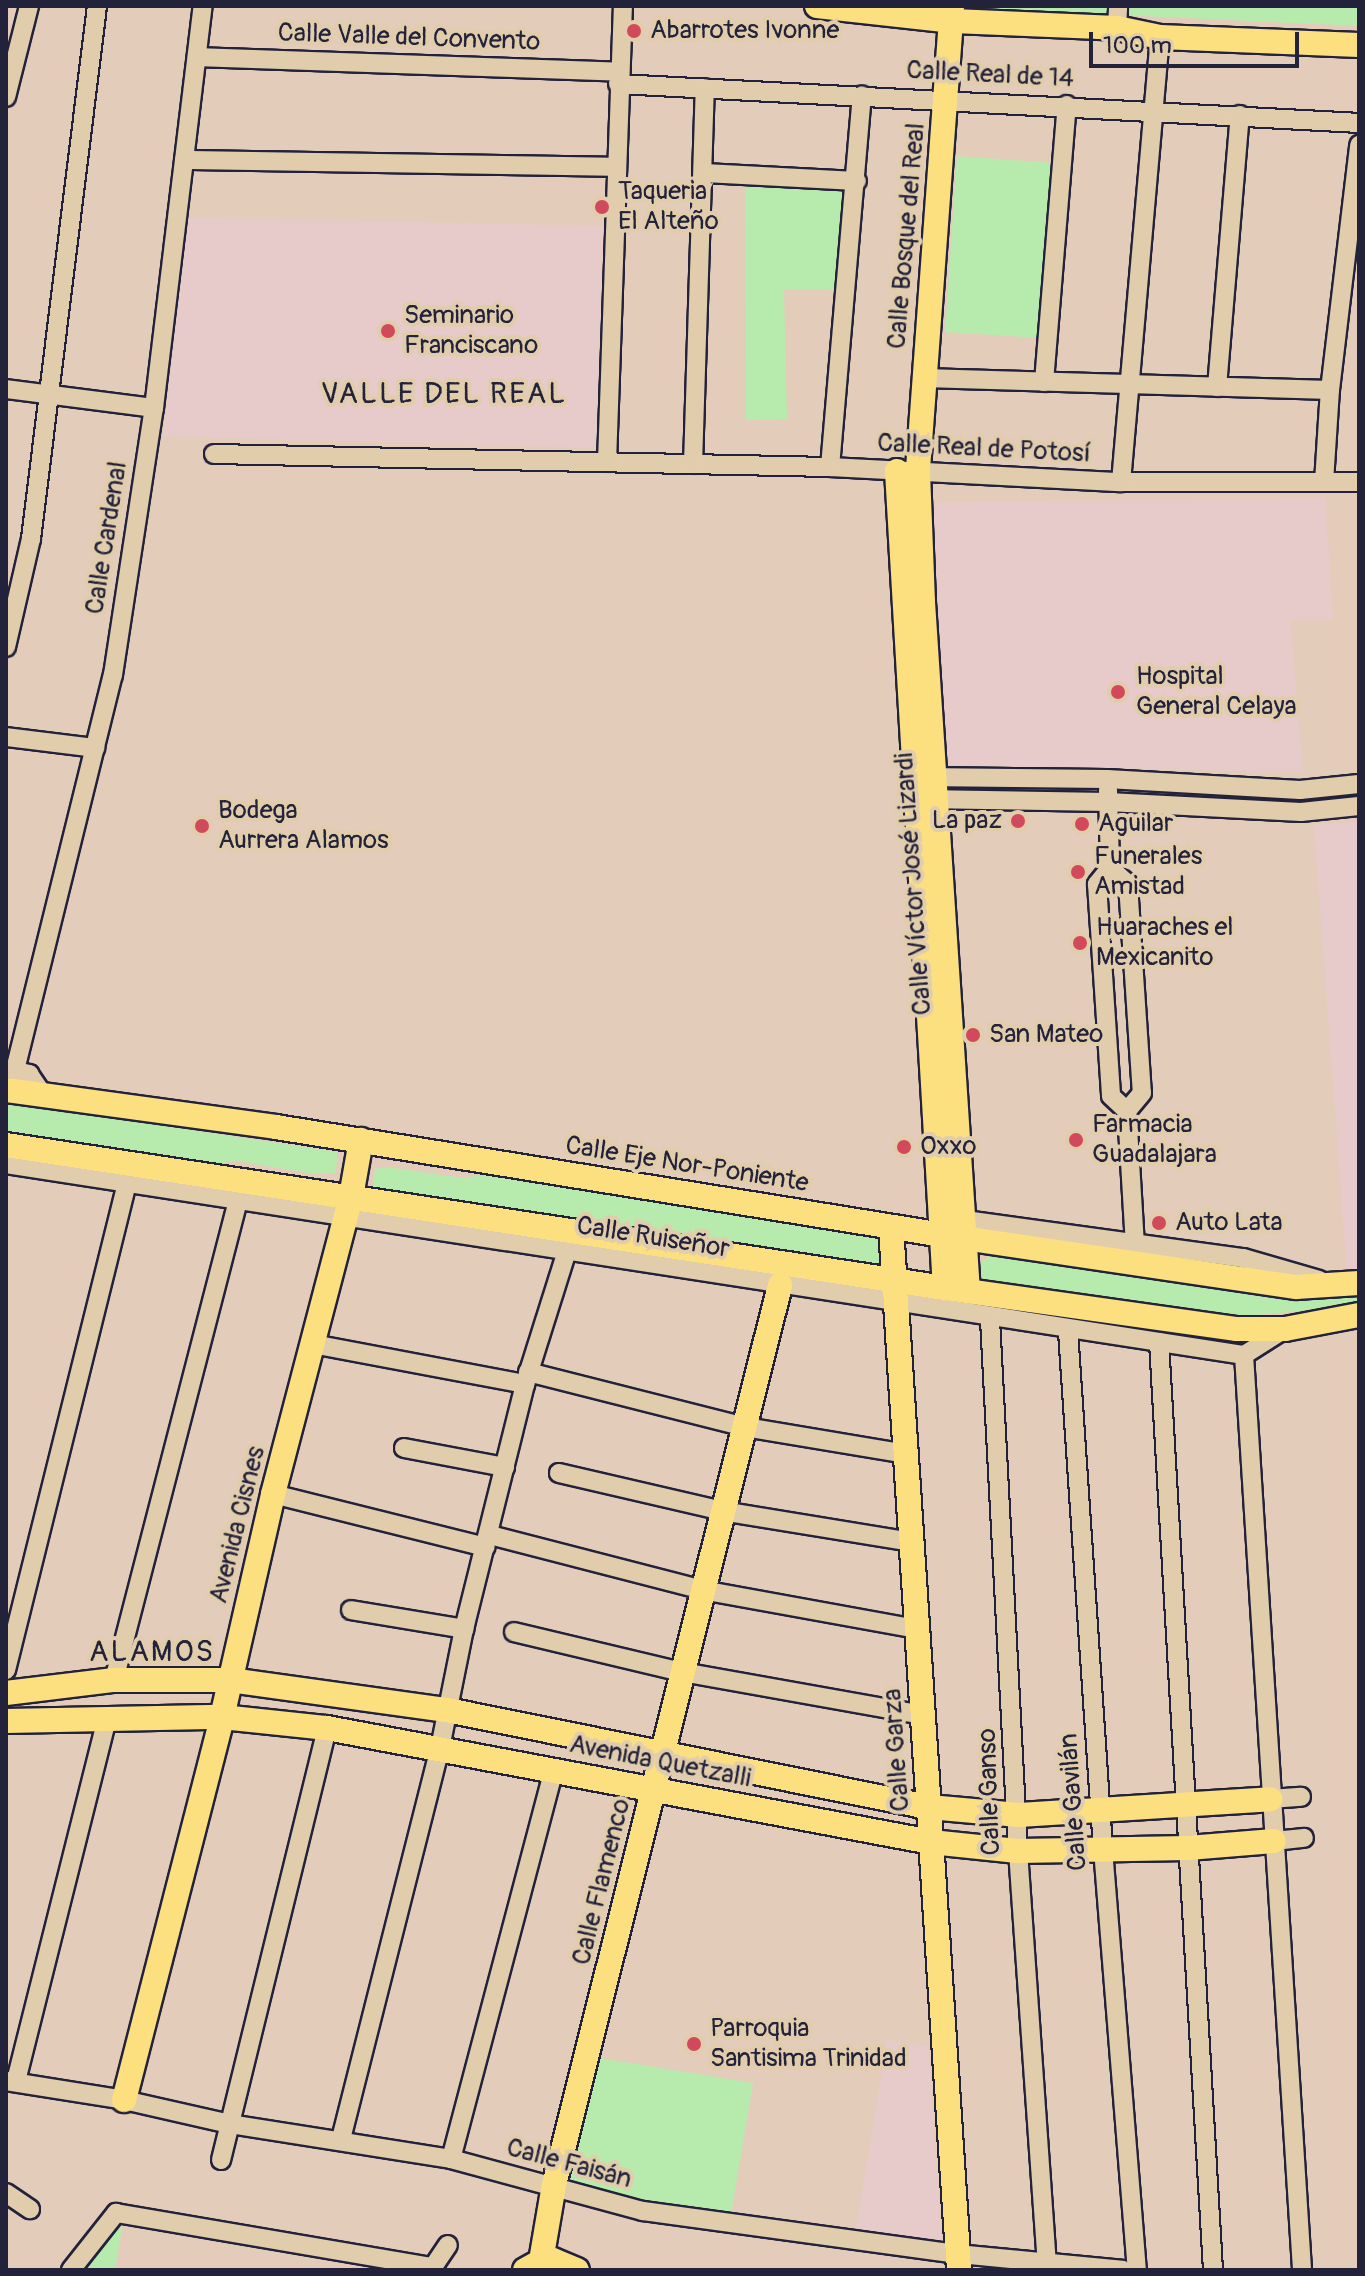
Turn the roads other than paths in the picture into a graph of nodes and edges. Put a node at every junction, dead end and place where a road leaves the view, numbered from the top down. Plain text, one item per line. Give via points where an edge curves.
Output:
1 (29, 6) edge
2 (97, 6) edge
3 (203, 6) edge
4 (623, 6) edge
5 (817, 6) edge
6 (953, 14) edge
7 (1117, 17) edge
8 (1160, 37) junction
9 (1359, 45) edge
10 (197, 57) junction
11 (619, 78) junction
12 (705, 88) junction
13 (862, 95) junction
14 (6, 97) edge
15 (946, 99) junction
16 (1067, 105) junction
17 (1155, 110) junction
18 (1240, 115) junction
19 (1359, 123) edge
20 (1359, 145) edge
21 (184, 160) junction
22 (617, 167) junction
23 (704, 173) junction
24 (857, 181) junction
25 (924, 378) junction
26 (1044, 382) junction
27 (1130, 384) junction
28 (1217, 387) junction
29 (6, 389) edge
30 (1330, 390) junction
31 (47, 395) junction
32 (154, 408) junction
33 (214, 454) dead end
34 (607, 462) junction
35 (693, 464) junction
36 (830, 467) junction
37 (908, 471) junction
38 (1121, 482) junction
39 (1324, 482) junction
40 (1359, 482) edge
41 (6, 647) edge
42 (6, 737) edge
43 (95, 748) junction
44 (1107, 779) junction
45 (1359, 784) edge
46 (926, 788) junction
47 (1300, 790) junction
48 (1108, 802) junction
49 (1359, 806) edge
50 (1301, 812) junction
51 (1110, 868) junction
52 (9, 1076) edge
53 (1127, 1111) junction
54 (361, 1140) junction
55 (6, 1145) edge
56 (6, 1164) edge
57 (127, 1183) junction
58 (238, 1201) junction
59 (348, 1207) junction
60 (891, 1227) junction
61 (958, 1231) junction
62 (567, 1251) junction
63 (1136, 1253) junction
64 (1354, 1284) edge
65 (780, 1285) junction
66 (957, 1290) junction
67 (895, 1291) junction
68 (1359, 1315) edge
69 (990, 1319) junction
70 (1285, 1329) junction
71 (1068, 1331) junction
72 (1159, 1342) junction
73 (313, 1344) junction
74 (1244, 1355) junction
75 (526, 1378) junction
76 (745, 1427) junction
77 (404, 1448) dead end
78 (906, 1454) junction
79 (505, 1467) junction
80 (559, 1473) dead end
81 (273, 1494) junction
82 (722, 1511) junction
83 (488, 1541) junction
84 (912, 1542) junction
85 (702, 1590) junction
86 (351, 1610) dead end
87 (464, 1629) junction
88 (917, 1629) junction
89 (514, 1632) dead end
90 (6, 1670) edge
91 (682, 1672) junction
92 (114, 1680) junction
93 (230, 1680) junction
94 (6, 1693) edge
95 (447, 1710) junction
96 (923, 1715) junction
97 (222, 1717) junction
98 (107, 1718) junction
99 (6, 1721) edge
100 (327, 1728) junction
101 (440, 1748) junction
102 (661, 1753) junction
103 (554, 1770) junction
104 (655, 1788) junction
105 (1301, 1797) dead end
106 (1270, 1799) junction
107 (1186, 1802) junction
108 (929, 1807) junction
109 (1101, 1809) junction
110 (1019, 1815) junction
111 (1304, 1838) dead end
112 (1274, 1841) junction
113 (931, 1842) junction
114 (1188, 1848) junction
115 (1103, 1849) junction
116 (1018, 1851) junction
117 (11, 2081) edge
118 (124, 2100) junction
119 (230, 2124) junction
120 (341, 2139) junction
121 (451, 2159) junction
122 (221, 2160) dead end
123 (554, 2185) junction
124 (6, 2194) edge
125 (30, 2209) dead end
126 (448, 2245) dead end
127 (958, 2262) edge
128 (1047, 2263) junction
129 (533, 2266) edge
130 (432, 2269) edge
131 (71, 2270) edge
132 (577, 2270) edge
133 (1123, 2270) edge
134 (1137, 2270) edge
135 (1213, 2270) edge
136 (1302, 2270) edge

1 - 14 street
2 - 31 street
3 - 10 street, Calle Cardenal
4 - 11 street
5 - 6 main road
6 - 7 main road
6 - 15 main road, Calle Bosque del Real
7 - 8 main road
8 - 9 main road
8 - 17 street
10 - 11 street, Calle Valle del Convento
10 - 21 street, Calle Cardenal
11 - 12 street, Calle Real de 14
11 - 22 street
12 - 13 street, Calle Real de 14
12 - 23 street
13 - 15 street, Calle Real de 14
13 - 24 street
15 - 16 street, Calle Real de 14
15 - 25 main road, Calle Bosque del Real
16 - 17 street, Calle Real de 14
16 - 26 street
17 - 18 street, Calle Real de 14
17 - 27 street
18 - 19 street, Calle Real de 14
18 - 28 street
20 - 30 street
21 - 22 street
21 - 32 street, Calle Cardenal
22 - 34 street
23 - 24 street
23 - 35 street
24 - 36 street
25 - 26 street
25 - 37 main road, Calle Bosque del Real
26 - 27 street
27 - 28 street
27 - 38 street
28 - 30 street
29 - 31 street
30 - 39 street
31 - 32 street
31 - 41 street via 31,539
32 - 43 street, Calle Cardenal via 113,675
33 - 34 street, Calle Real de Potosí
34 - 35 street, Calle Real de Potosí
35 - 36 street, Calle Real de Potosí
36 - 37 street, Calle Real de Potosí
37 - 38 street, Calle Real de Potosí
37 - 46 main road, Calle Víctor José Lizardi
38 - 39 street, Calle Real de Potosí
39 - 40 street, Calle Real de Potosí
42 - 43 street
43 - 52 street, Calle Cardenal
44 - 46 street
44 - 47 street
44 - 48 street
45 - 47 street
46 - 48 street
46 - 61 main road, Calle Víctor José Lizardi
47 - 50 street
48 - 50 street
48 - 51 street
49 - 50 street
51 - 53 street via 1097,884 1111,1096
51 - 53 street via 1128,884 1142,1093
52 - 54 main road, Calle Eje Nor-Poniente via 44,1096
53 - 63 street
54 - 59 main road, Avenida Cisnes
54 - 60 main road, Calle Eje Nor-Poniente
55 - 59 main road
56 - 57 street, Calle Ruiseñor
57 - 58 street, Calle Ruiseñor
57 - 90 street
58 - 59 street, Calle Ruiseñor
58 - 92 street
59 - 62 street, Calle Ruiseñor
59 - 67 main road
59 - 73 main road, Avenida Cisnes
60 - 61 main road, Calle Eje Nor-Poniente
60 - 67 main road, Calle Garza
61 - 63 main road, Calle Eje Nor-Poniente
61 - 66 main road, Calle Víctor José Lizardi
62 - 65 street, Calle Ruiseñor
62 - 75 street
63 - 64 main road, Calle Eje Nor-Poniente via 1296,1287
65 - 67 street, Calle Ruiseñor
65 - 76 main road, Calle Flamenco
66 - 67 main road
66 - 70 main road via 1237,1329
67 - 69 street, Calle Ruiseñor
67 - 78 main road, Calle Garza
68 - 70 main road
69 - 71 street, Calle Ruiseñor
69 - 110 street, Calle Ganso
70 - 74 street
71 - 72 street, Calle Ruiseñor
71 - 109 street, Calle Gavilán
72 - 74 street, Calle Ruiseñor
72 - 107 street
73 - 75 street
73 - 81 main road, Avenida Cisnes
74 - 106 street
75 - 76 street
75 - 79 street
76 - 78 street
76 - 82 main road, Calle Flamenco
77 - 79 street
78 - 84 main road, Calle Garza
79 - 83 street
80 - 82 street
81 - 83 street
81 - 93 main road, Avenida Cisnes
82 - 84 street
82 - 85 main road, Calle Flamenco
83 - 85 street
83 - 87 street
84 - 88 main road, Calle Garza
85 - 88 street
85 - 91 main road, Calle Flamenco
86 - 87 street
87 - 95 street
88 - 96 main road, Calle Garza
89 - 91 street
91 - 96 street
91 - 102 main road, Calle Flamenco
92 - 93 main road, Avenida Quetzalli
92 - 94 main road, Avenida Quetzalli
93 - 95 main road, Avenida Quetzalli
93 - 97 main road, Avenida Cisnes
95 - 101 street
95 - 102 main road, Avenida Quetzalli
96 - 108 main road, Calle Garza
97 - 98 main road, Avenida Quetzalli
97 - 100 main road, Avenida Quetzalli
97 - 118 main road, Avenida Cisnes
98 - 99 main road, Avenida Quetzalli
98 - 117 street
100 - 101 main road, Avenida Quetzalli
100 - 119 street
101 - 103 main road, Avenida Quetzalli
101 - 120 street
102 - 104 main road, Calle Flamenco
102 - 108 main road, Avenida Quetzalli
103 - 104 main road, Avenida Quetzalli
103 - 121 street
104 - 113 main road, Avenida Quetzalli
104 - 123 main road, Calle Flamenco
105 - 106 street, Avenida Quetzalli
106 - 107 main road, Avenida Quetzalli
106 - 112 street
107 - 109 main road, Avenida Quetzalli
107 - 114 street
108 - 110 main road, Avenida Quetzalli
108 - 113 main road, Calle Garza
109 - 110 main road, Avenida Quetzalli
109 - 115 street, Calle Gavilán
110 - 116 street, Calle Ganso
111 - 112 street, Avenida Quetzalli
112 - 114 main road, Avenida Quetzalli
112 - 136 street
113 - 116 main road, Avenida Quetzalli
113 - 127 main road, Calle Garza
114 - 115 main road, Avenida Quetzalli
114 - 135 street
115 - 116 main road, Avenida Quetzalli
115 - 134 street, Calle Gavilán
116 - 128 street, Calle Ganso
117 - 118 street, Calle Faisán
118 - 119 street, Calle Faisán
119 - 120 street, Calle Faisán
119 - 122 street
120 - 121 street, Calle Faisán
121 - 123 street, Calle Faisán
123 - 127 street, Calle Faisán via 643,2211
123 - 129 main road, Calle Flamenco
124 - 125 street
126 - 130 street
127 - 128 street, Calle Faisán
128 - 133 street, Calle Faisán
129 - 132 main road via 565,2263
130 - 131 street via 116,2213

